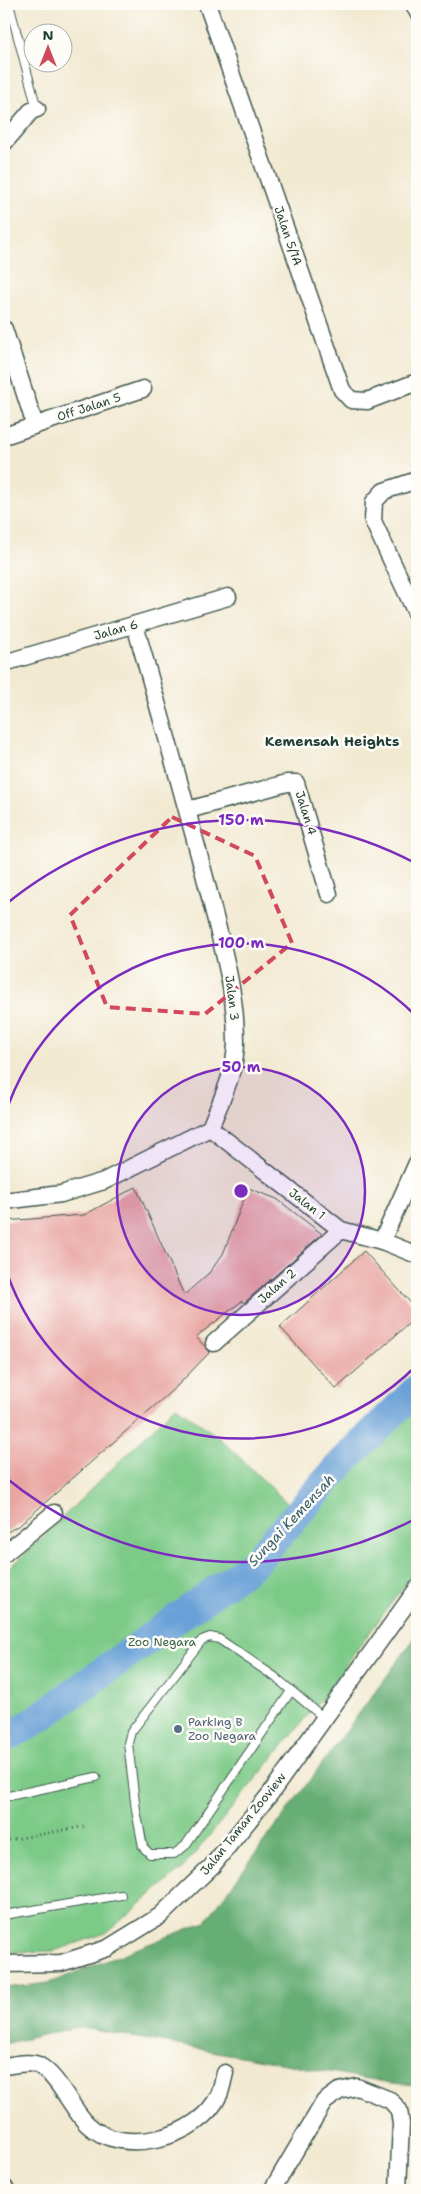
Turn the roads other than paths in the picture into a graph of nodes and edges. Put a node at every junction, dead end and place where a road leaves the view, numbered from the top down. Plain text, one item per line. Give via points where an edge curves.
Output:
1 (9, 4) edge
2 (207, 4) edge
3 (414, 4) edge
4 (417, 12) edge
5 (37, 109) joint
6 (4, 143) edge
7 (4, 329) edge
8 (417, 382) edge
9 (142, 389) dead end
10 (35, 425) junction
11 (4, 436) edge
12 (417, 480) edge
13 (228, 597) dead end
14 (417, 615) edge
15 (135, 625) junction
16 (4, 663) edge
17 (188, 810) junction
18 (329, 894) dead end
19 (210, 1128) junction
20 (417, 1163) edge
21 (4, 1201) edge
22 (341, 1230) junction
23 (382, 1241) junction
24 (417, 1254) edge
25 (214, 1343) dead end
26 (54, 1513) dead end
27 (4, 1554) edge
28 (417, 1589) edge
29 (291, 1691) junction
30 (324, 1718) junction
31 (96, 1776) dead end
32 (4, 1797) edge
33 (121, 1895) dead end
34 (4, 1915) edge
35 (4, 1964) edge
36 (4, 2066) edge
37 (225, 2073) dead end
38 (4, 2187) edge
39 (6, 2190) edge
40 (272, 2190) edge
41 (398, 2190) edge

1 - 5 lane
2 - 8 street, Jalan 5/1A via 342,390 351,400 366,401
3 - 4 street
5 - 6 street via 31,111
7 - 10 street
9 - 10 street, Off Jalan 5
10 - 11 street, Off Jalan 5
12 - 14 street via 384,491 374,502 373,521
13 - 15 street, Jalan 6
15 - 16 street, Jalan 6
15 - 17 street, Jalan 3
17 - 18 street, Jalan 4 via 296,783
17 - 19 street, Jalan 3 via 228,967 234,1009 236,1043 232,1072
19 - 21 street via 104,1180 60,1194
19 - 22 street, Jalan 1
20 - 23 street
22 - 23 street, Jalan 1
22 - 25 street, Jalan 2
23 - 24 street, Jalan 1
26 - 27 street
28 - 30 street, Jalan Taman Zooview
29 - 29 lane via 219,1639 210,1637 202,1640 131,1732 128,1743 143,1847 150,1854 174,1854 185,1846
29 - 30 lane
30 - 35 street, Jalan Taman Zooview via 270,1794 212,1866 160,1916 108,1948 61,1963
31 - 32 lane
33 - 34 lane
36 - 37 street via 36,2064 47,2072 88,2125 112,2138 137,2142 166,2137 192,2126 219,2095
38 - 39 street
40 - 41 street via 324,2102 339,2091 357,2087 390,2100 399,2110

